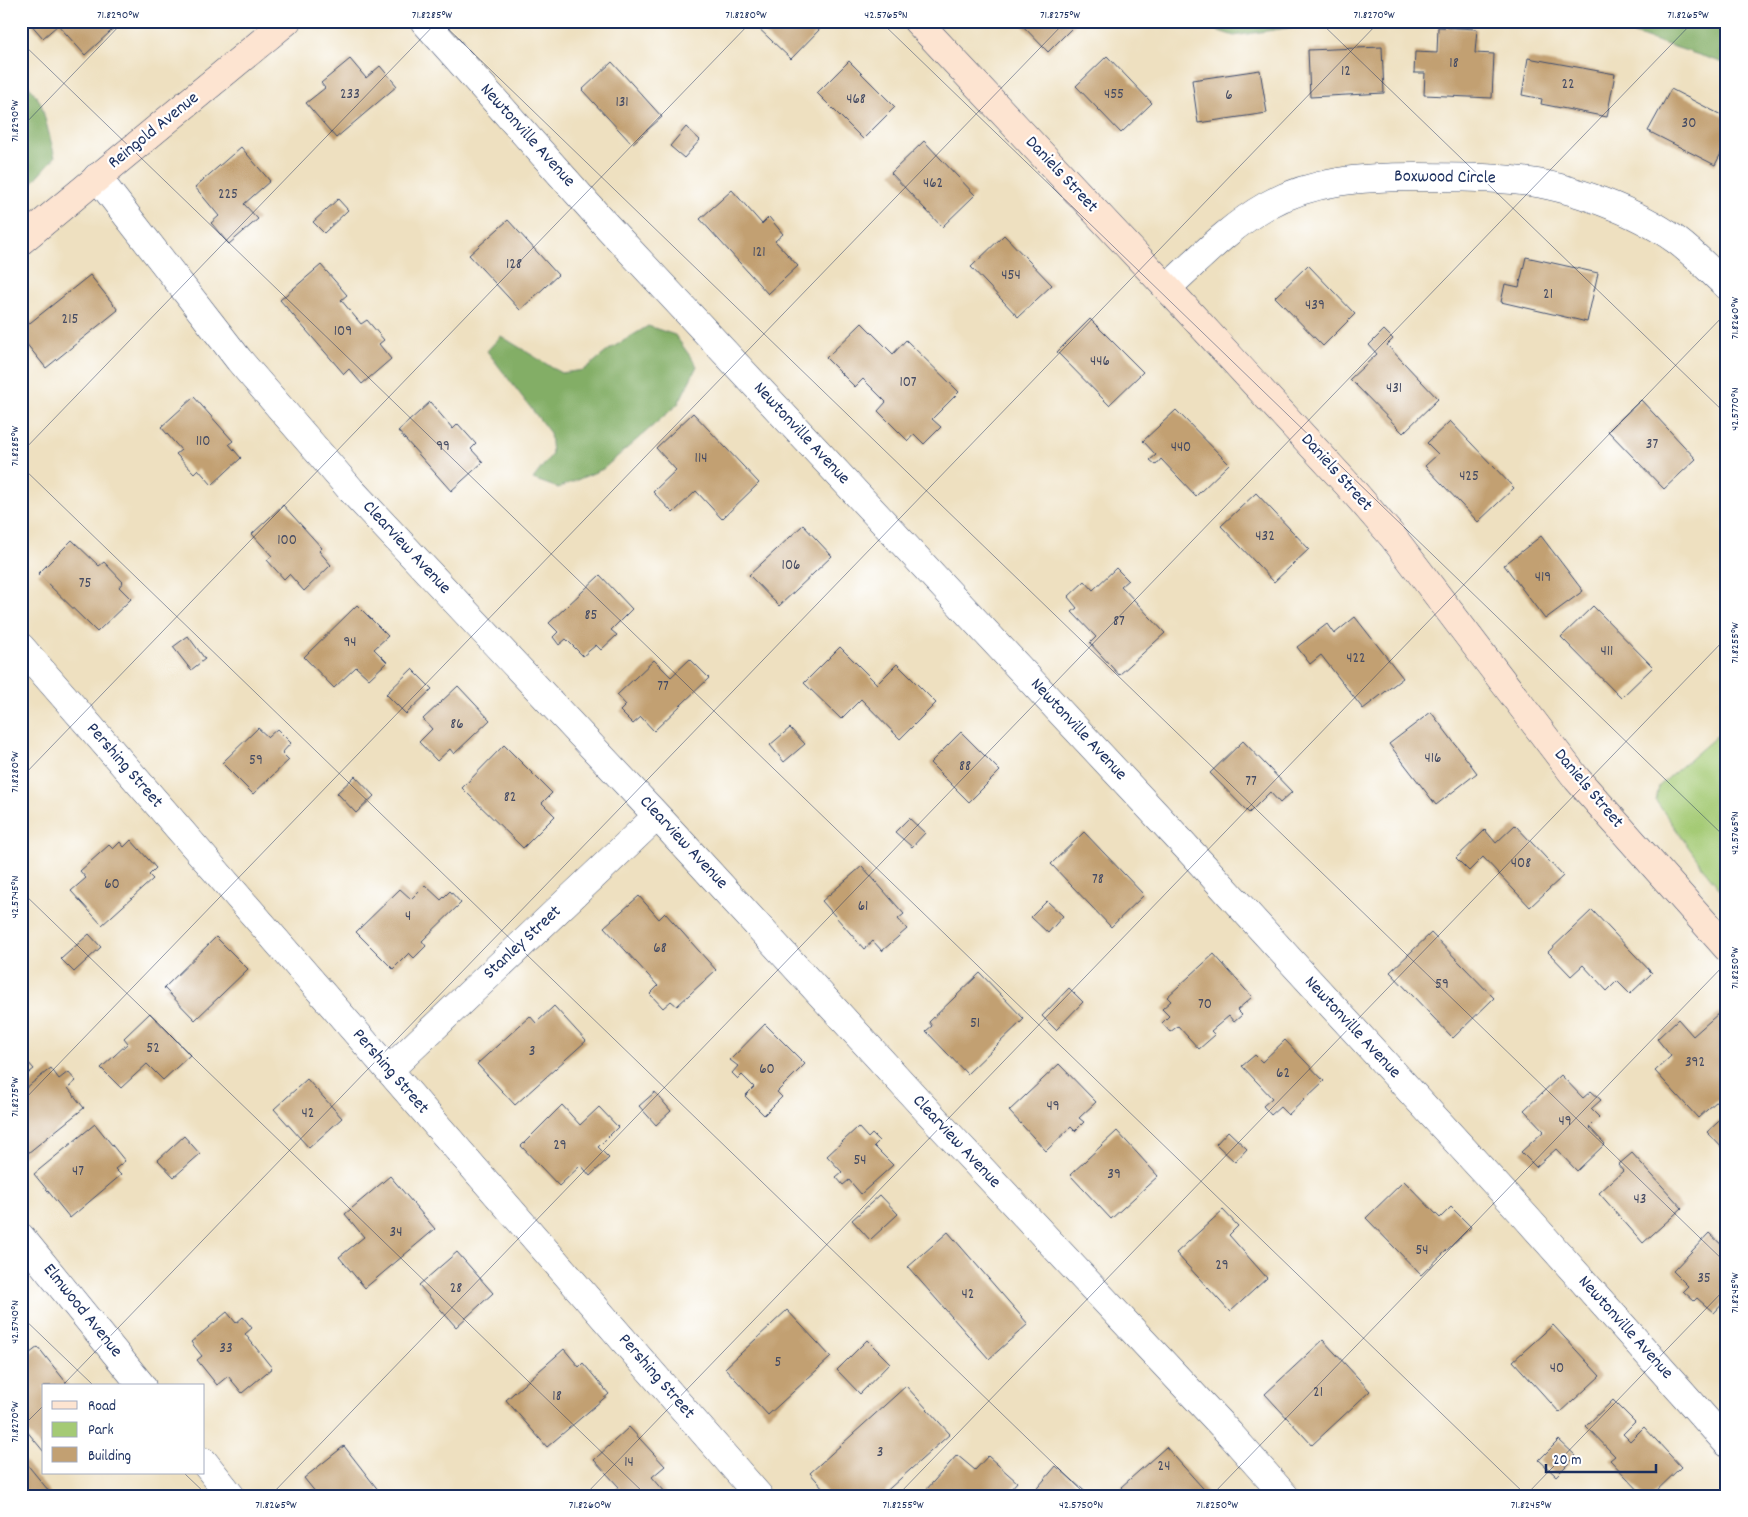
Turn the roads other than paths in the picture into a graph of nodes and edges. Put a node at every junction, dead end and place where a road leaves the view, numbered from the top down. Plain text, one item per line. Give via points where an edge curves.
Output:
1 (287, 21) edge
2 (424, 21) edge
3 (917, 21) edge
4 (97, 177) junction
5 (21, 241) edge
6 (1727, 286) edge
7 (1167, 288) junction
8 (21, 647) edge
9 (657, 816) junction
10 (1727, 948) edge
11 (389, 1070) junction
12 (21, 1237) edge
13 (140, 1384) edge
14 (1727, 1443) edge
15 (205, 1463) edge
16 (231, 1496) edge
17 (759, 1496) edge
18 (1285, 1496) edge

1 - 4 street, Reingold Avenue
2 - 14 street, Newtonville Avenue via 606,224 1525,1216
3 - 7 street, Daniels Street
4 - 5 street, Reingold Avenue
4 - 9 street, Clearview Avenue via 239,360 345,482
6 - 7 street, Boxwood Circle via 1691,252 1663,232 1622,210 1574,193 1515,180 1372,177 1319,185 1266,206 1219,241
7 - 10 street, Daniels Street via 1393,537 1577,779
8 - 11 street, Pershing Street
9 - 11 street, Stanley Street
9 - 18 street, Clearview Avenue
11 - 17 street, Pershing Street
12 - 13 street, Elmwood Avenue
15 - 16 street

